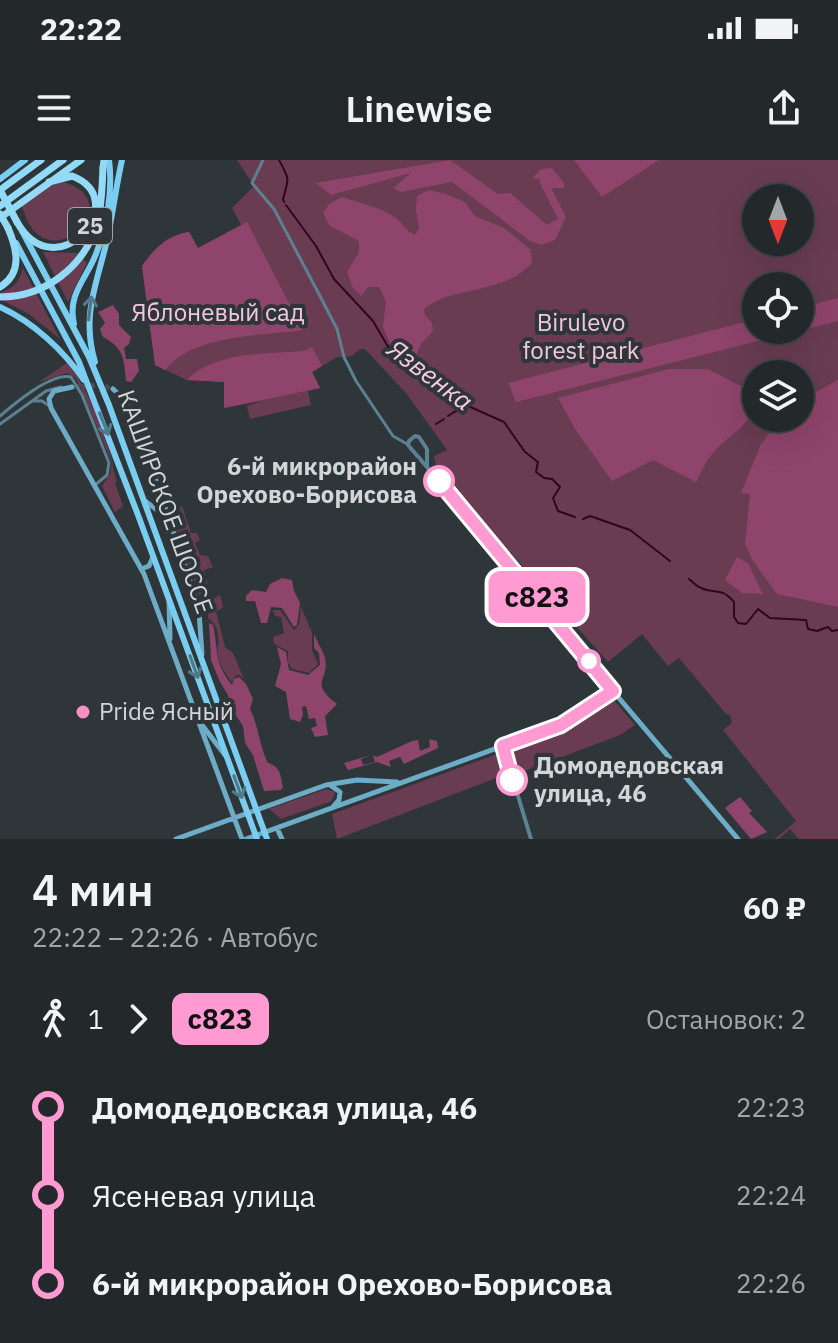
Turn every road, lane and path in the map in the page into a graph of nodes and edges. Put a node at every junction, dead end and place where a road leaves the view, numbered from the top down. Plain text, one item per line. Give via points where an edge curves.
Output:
1 (25, 160) edge
2 (41, 160) edge
3 (63, 160) edge
4 (81, 160) edge
5 (122, 160) edge
6 (263, 160) edge
7 (105, 163) edge
8 (0, 179) edge
9 (49, 182) junction
10 (0, 190) edge
11 (0, 206) edge
12 (0, 216) edge
13 (18, 224) junction
14 (8, 230) junction
15 (0, 287) edge
16 (0, 297) edge
17 (0, 307) edge
18 (78, 335) junction
19 (101, 385) junction
20 (62, 387) junction
21 (72, 387) tunnel mouth
22 (113, 389) dead end
23 (90, 390) junction
24 (30, 402) junction
25 (51, 408) junction
26 (0, 416) edge
27 (0, 424) edge
28 (407, 444) junction
29 (427, 467) junction
30 (94, 486) junction
31 (140, 492) junction
32 (168, 521) junction
33 (153, 556) junction
34 (141, 569) junction
35 (169, 596) junction
36 (170, 645) junction
37 (203, 664) junction
38 (613, 691) junction
39 (197, 717) junction
40 (503, 746) junction
41 (229, 761) junction
42 (402, 783) junction
43 (326, 785) junction
44 (332, 808) junction
45 (256, 810) junction
46 (248, 813) junction
47 (234, 818) junction
48 (277, 828) junction
49 (265, 836) edge
50 (256, 837) edge
51 (176, 839) edge
52 (244, 839) edge
53 (282, 839) edge
54 (531, 839) edge
55 (738, 839) edge

1 - 8 main road
2 - 10 highway
3 - 11 highway
4 - 9 highway
19 -> 5 main road via 90,339 89,305
6 - 28 street via 252,183 274,209 310,276 356,381 393,436
7 - 16 highway, bridge via 96,225 77,261 45,287
7 - 18 main road via 110,192 100,240 72,301
9 - 12 highway
9 - 13 highway, 25 via 72,176 92,191 95,204 89,229 70,244 55,247 40,243
10 - 13 highway, КАШИРСКОЕ ШОССЕ, bridge
12 - 14 highway, КАШИРСКОЕ ШОССЕ, bridge
13 - 18 main road, КАШИРСКОЕ ШОССЕ
14 - 15 highway via 16,265
14 - 23 main road, КАШИРСКОЕ ШОССЕ via 65,332
17 - 23 main road via 50,343
18 - 19 main road, КАШИРСКОЕ ШОССЕ
19 - 31 main road, КАШИРСКОЕ ШОССЕ
20 - 21 main road
20 - 24 street
20 - 25 main road via 51,395
22 - 32 main road via 127,405 144,445
23 -> 33 main road, КАШИРСКОЕ ШОССЕ
24 - 25 street via 42,401
24 - 27 street
25 - 30 main road
26 - 30 street via 40,386 69,376 80,390 109,462 109,471
28 - 29 street
28 - 29 street via 419,437 427,449
29 - 38 street
30 - 34 main road
31 - 32 main road
31 - 37 main road, КАШИРСКОЕ ШОССЕ
32 - 37 main road via 196,600
33 - 34 main road
33 - 35 main road, КАШИРСКОЕ ШОССЕ
34 - 36 main road
35 - 36 main road
35 -> 41 main road, КАШИРСКОЕ ШОССЕ
36 - 39 main road
37 - 45 main road, КАШИРСКОЕ ШОССЕ
38 - 40 main road via 561,725
38 - 55 main road
39 - 41 main road
39 - 47 main road
40 - 42 main road
40 - 54 street
41 -> 46 main road, КАШИРСКОЕ ШОССЕ
42 - 43 main road via 357,780
42 - 44 main road
43 - 44 main road via 340,792
43 - 45 main road
44 - 48 main road
45 - 46 main road
45 - 49 main road, КАШИРСКОЕ ШОССЕ
46 - 47 main road
46 - 50 main road, КАШИРСКОЕ ШОССЕ
47 - 51 main road
47 - 52 main road
48 - 49 main road
48 - 53 main road
49 - 50 main road
50 - 52 main road

